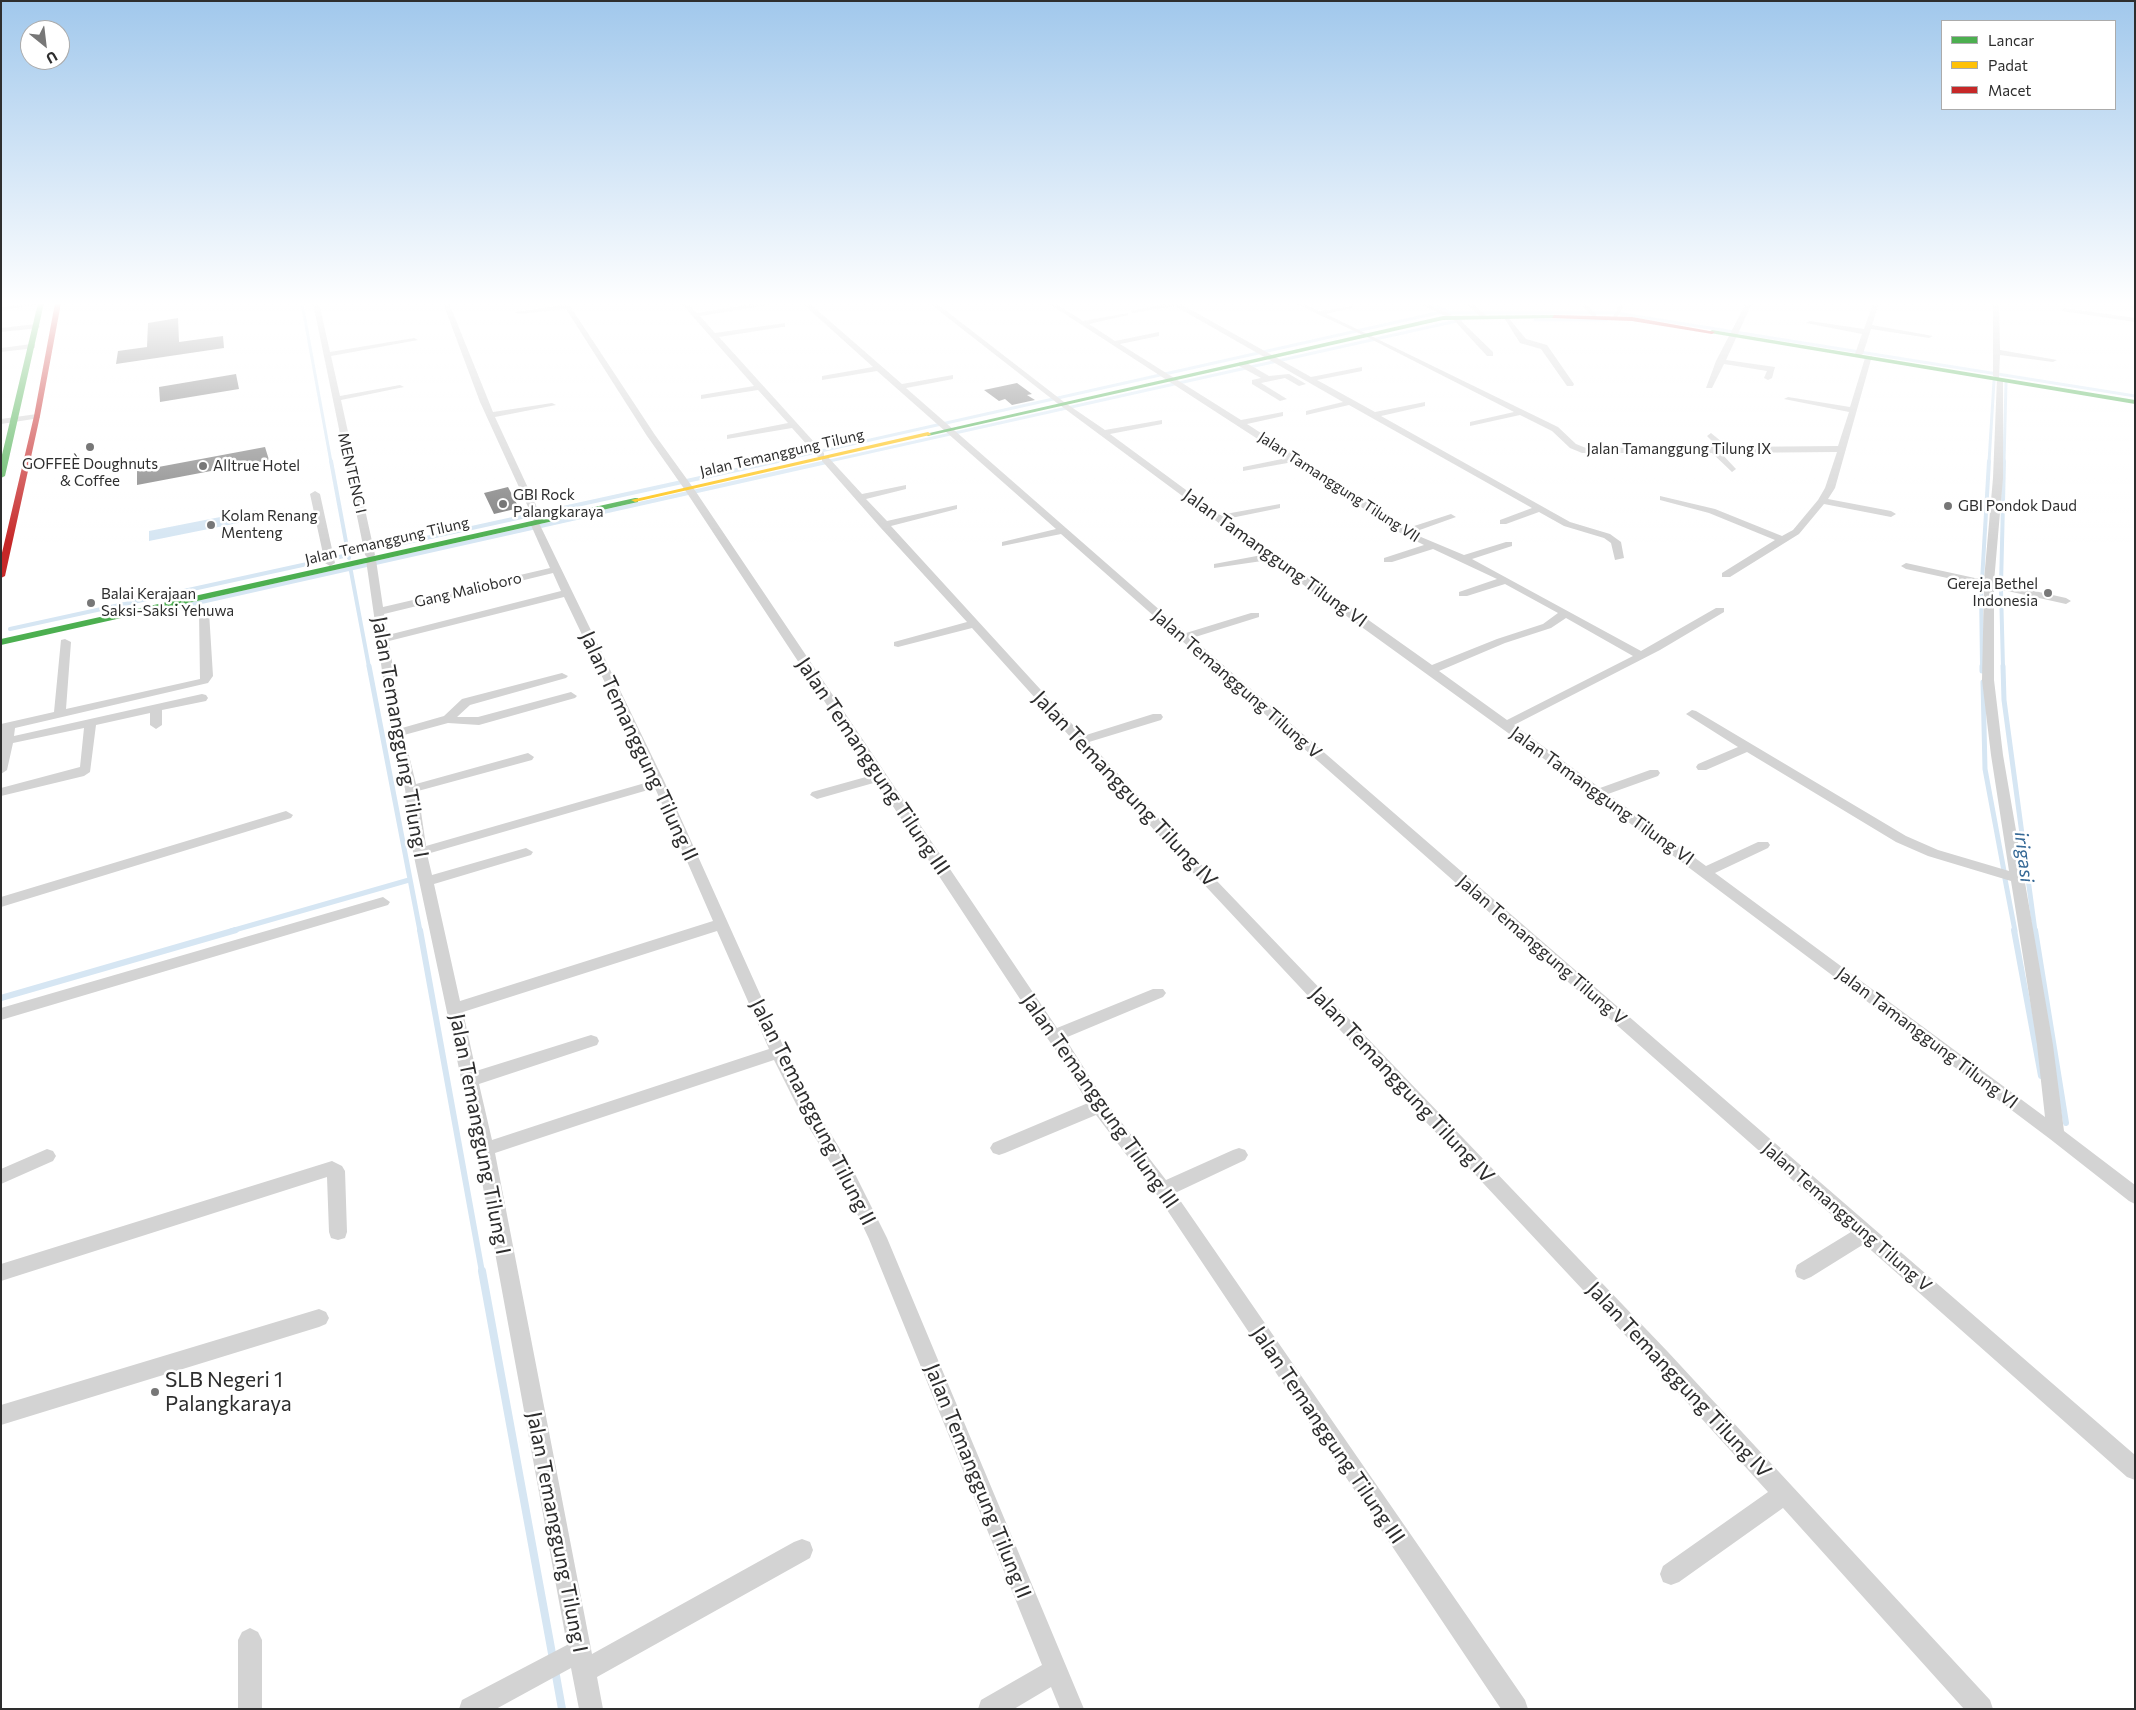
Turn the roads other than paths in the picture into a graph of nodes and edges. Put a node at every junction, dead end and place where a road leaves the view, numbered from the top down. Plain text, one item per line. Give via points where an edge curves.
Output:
1 (24, 383) edge
2 (43, 383) edge
3 (332, 383) edge
4 (477, 383) edge
5 (616, 383) edge
6 (754, 383) edge
7 (896, 383) edge
8 (922, 383) edge
9 (1036, 383) edge
10 (1148, 383) edge
11 (1177, 383) edge
12 (1255, 383) edge
13 (1300, 383) edge
14 (1318, 383) edge
15 (1462, 383) edge
16 (1710, 383) edge
17 (1859, 383) edge
18 (1998, 383) edge
19 (2028, 383) edge
20 (1709, 386) dead end
21 (400, 387) dead end
22 (901, 387) junction
23 (759, 388) junction
24 (1328, 389) junction
25 (704, 397) dead end
26 (336, 398) junction
27 (1788, 399) dead end
28 (1283, 400) dead end
29 (2135, 400) edge
30 (1352, 402) junction
31 (1062, 403) junction
32 (552, 404) dead end
33 (1422, 404) dead end
34 (1853, 410) junction
35 (1308, 412) dead end
36 (1522, 412) junction
37 (1280, 414) dead end
38 (490, 415) junction
39 (1374, 415) junction
40 (37, 416) junction
41 (15, 420) junction
42 (1, 422) edge
43 (1159, 422) dead end
44 (1240, 423) junction
45 (1472, 424) dead end
46 (792, 425) junction
47 (948, 429) junction
48 (1104, 434) junction
49 (1711, 436) dead end
50 (730, 437) dead end
51 (1842, 449) junction
52 (1715, 450) junction
53 (1727, 451) junction
54 (823, 457) junction
55 (1294, 459) junction
56 (1246, 469) dead end
57 (1732, 469) dead end
58 (1, 476) edge
59 (687, 487) junction
60 (903, 487) dead end
61 (314, 494) dead end
62 (858, 498) junction
63 (1663, 498) dead end
64 (1822, 500) junction
65 (1277, 506) dead end
66 (954, 507) dead end
67 (1538, 509) junction
68 (1891, 514) dead end
69 (1451, 517) dead end
70 (1218, 518) junction
71 (536, 520) junction
72 (1503, 522) dead end
73 (883, 525) junction
74 (1064, 530) junction
75 (1405, 532) junction
76 (1783, 540) junction
77 (1005, 544) dead end
78 (1509, 544) dead end
79 (1432, 546) junction
80 (1270, 557) junction
81 (367, 558) junction
82 (1464, 558) junction
83 (1619, 558) dead end
84 (1388, 560) dead end
85 (333, 564) junction
86 (1218, 566) dead end
87 (1906, 566) dead end
88 (557, 569) junction
89 (1726, 575) dead end
90 (1, 576) edge
91 (1505, 580) junction
92 (1989, 584) junction
93 (237, 587) junction
94 (567, 593) junction
95 (1464, 594) dead end
96 (2066, 601) dead end
97 (1720, 610) dead end
98 (204, 612) dead end
99 (378, 612) junction
100 (1564, 614) junction
101 (1255, 616) dead end
102 (973, 624) junction
103 (1, 636) edge
104 (1184, 637) junction
105 (383, 639) junction
106 (1, 642) edge
107 (65, 642) dead end
108 (898, 644) dead end
109 (1640, 655) junction
110 (1431, 670) junction
111 (562, 676) dead end
112 (571, 696) dead end
113 (202, 698) dead end
114 (156, 708) junction
115 (60, 713) junction
116 (1692, 714) dead end
117 (1157, 717) dead end
118 (448, 719) junction
119 (90, 723) junction
120 (1506, 725) junction
121 (156, 726) dead end
122 (5, 727) edge
123 (397, 733) junction
124 (7, 741) junction
125 (1081, 741) junction
126 (1747, 748) junction
127 (528, 757) dead end
128 (1702, 767) dead end
129 (1, 770) edge
130 (1654, 773) dead end
131 (881, 777) junction
132 (659, 783) junction
133 (410, 790) junction
134 (1, 792) edge
135 (1598, 793) junction
136 (817, 795) dead end
137 (286, 815) dead end
138 (1763, 846) dead end
139 (420, 852) junction
140 (526, 852) dead end
141 (1705, 872) junction
142 (2019, 879) junction
143 (426, 881) junction
144 (1, 902) edge
145 (383, 902) dead end
146 (721, 924) junction
147 (1158, 993) dead end
148 (455, 1009) junction
149 (1, 1014) edge
150 (1054, 1036) junction
151 (590, 1041) dead end
152 (778, 1052) junction
153 (470, 1080) junction
154 (1099, 1106) junction
155 (2056, 1134) junction
156 (999, 1148) dead end
157 (485, 1149) junction
158 (1239, 1155) dead end
159 (47, 1156) dead end
160 (1, 1177) edge
161 (1163, 1190) junction
162 (2135, 1196) edge
163 (338, 1232) dead end
164 (1865, 1232) junction
165 (1804, 1271) dead end
166 (1, 1273) edge
167 (319, 1318) dead end
168 (1, 1415) edge
169 (2135, 1469) edge
170 (1784, 1494) junction
171 (802, 1550) dead end
172 (1671, 1574) dead end
173 (250, 1640) dead end
174 (574, 1661) junction
175 (1056, 1670) junction
176 (250, 1709) edge
177 (471, 1709) edge
178 (591, 1709) edge
179 (990, 1709) edge
180 (1072, 1709) edge
181 (1516, 1709) edge
182 (1981, 1709) edge

1 - 41 main road
2 - 40 main road
3 - 26 street, MENTENG I
4 - 38 street, Jalan Temanggung Tilung II
5 - 59 street, Jalan Temanggung Tilung III
6 - 23 street, Jalan Temanggung Tilung IV
7 - 22 street, Jalan Temanggung Tilung V
8 - 22 street
9 - 31 street, Jalan Tamanggung Tilung VI
10 - 31 main road, Jalan Temanggung Tilung
11 - 44 street, Jalan Tamanggung Tilung VII
12 - 28 street
13 - 24 street via 1315,390
14 - 24 street
15 - 36 street, Jalan Tamanggung Tilung IX
16 - 20 street
17 - 34 street
18 - 92 street via 1998,478
19 - 29 main road, Jalan Temanggung Tilung
21 - 26 street
22 - 47 street, Jalan Temanggung Tilung V
23 - 25 street
23 - 46 street, Jalan Temanggung Tilung IV
24 - 30 street
26 - 81 street, MENTENG I
27 - 34 street
30 - 35 street
30 - 39 street
31 - 47 main road, Jalan Temanggung Tilung
31 - 48 street, Jalan Tamanggung Tilung VI
32 - 38 street
33 - 39 street
34 - 51 street
36 - 45 street
36 - 52 street, Jalan Tamanggung Tilung IX via 1555,429 1573,446 1585,451
37 - 44 street
38 - 71 street, Jalan Temanggung Tilung II
39 - 67 street
40 - 41 street
40 - 90 main road
41 - 42 street
41 - 58 main road
43 - 48 street
44 - 55 street, Jalan Tamanggung Tilung VII
46 - 50 street
46 - 54 street, Jalan Temanggung Tilung IV
47 - 54 main road, Jalan Temanggung Tilung
47 - 74 street, Jalan Temanggung Tilung V
48 - 70 street, Jalan Tamanggung Tilung VI
49 - 53 street
51 - 53 street, Jalan Tamanggung Tilung IX
51 - 64 street via 1830,488
52 - 53 street, Jalan Tamanggung Tilung IX
52 - 57 street
54 - 59 main road, Jalan Temanggung Tilung
54 - 62 street, Jalan Temanggung Tilung IV
55 - 56 street
55 - 75 street, Jalan Tamanggung Tilung VII
59 - 71 main road, Jalan Temanggung Tilung
59 - 131 street, Jalan Temanggung Tilung III
60 - 62 street
61 - 85 street
62 - 73 street, Jalan Temanggung Tilung IV
63 - 76 street via 1712,511
64 - 68 street
64 - 76 street via 1801,527
65 - 70 street
66 - 73 street
67 - 72 street
67 - 83 street via 1570,526 1607,536 1616,542
69 - 75 street
70 - 80 street, Jalan Tamanggung Tilung VI
71 - 81 main road, Jalan Temanggung Tilung
71 - 88 street, Jalan Temanggung Tilung II
73 - 102 street, Jalan Temanggung Tilung IV
74 - 77 street
74 - 104 street, Jalan Temanggung Tilung V
75 - 79 street, Jalan Tamanggung Tilung VII
76 - 89 street
78 - 82 street
79 - 82 street, Jalan Tamanggung Tilung VII
79 - 84 street
80 - 86 street
80 - 110 street, Jalan Tamanggung Tilung VI
81 - 85 main road, Jalan Temanggung Tilung
81 - 99 street, Jalan Temanggung Tilung I
82 - 91 street, Jalan Tamanggung Tilung VII
85 - 93 main road, Jalan Temanggung Tilung
87 - 92 street
88 - 94 street, Jalan Temanggung Tilung II
88 - 99 street, Gang Malioboro
91 - 95 street
91 - 100 street, Jalan Tamanggung Tilung VII
92 - 96 street
92 - 142 street via 1990,696 1996,754
93 - 103 main road, Jalan Temanggung Tilung
93 - 106 main road, Jalan Temanggung Tilung
94 - 105 street
94 - 132 street, Jalan Temanggung Tilung II
97 - 109 street
98 - 115 street via 207,676 204,681
99 - 105 street, Jalan Temanggung Tilung I
100 - 109 street, Jalan Tamanggung Tilung VII
100 - 110 street via 1547,626
101 - 104 street
102 - 108 street
102 - 125 street, Jalan Temanggung Tilung IV
104 - 164 street, Jalan Temanggung Tilung V
105 - 123 street, Jalan Temanggung Tilung I
107 - 115 street
109 - 120 street
110 - 120 street, Jalan Tamanggung Tilung VI
111 - 118 street via 466,702
112 - 118 street via 479,721
113 - 114 street
114 - 119 street
114 - 121 street
115 - 122 street
116 - 126 street
117 - 125 street
118 - 123 street
119 - 124 street
119 - 134 street via 86,768 80,773
120 - 135 street, Jalan Tamanggung Tilung VI
122 - 124 street
123 - 133 street, Jalan Temanggung Tilung I
124 - 129 street
125 - 170 street, Jalan Temanggung Tilung IV
126 - 128 street
126 - 142 street via 1915,846
127 - 133 street
130 - 135 street
131 - 136 street
131 - 150 street, Jalan Temanggung Tilung III
132 - 139 street
132 - 146 street, Jalan Temanggung Tilung II
133 - 139 street, Jalan Temanggung Tilung I
135 - 141 street, Jalan Tamanggung Tilung VI
137 - 144 street
138 - 141 street
139 - 143 street, Jalan Temanggung Tilung I
140 - 143 street
141 - 155 street, Jalan Tamanggung Tilung VI
142 - 155 street via 2046,1044
143 - 148 street, Jalan Temanggung Tilung I
145 - 149 street
146 - 148 street
146 - 152 street, Jalan Temanggung Tilung II
147 - 150 street
148 - 153 street, Jalan Temanggung Tilung I
150 - 154 street, Jalan Temanggung Tilung III
151 - 153 street
152 - 157 street
152 - 175 street, Jalan Temanggung Tilung II via 878,1238
153 - 157 street, Jalan Temanggung Tilung I
154 - 156 street
154 - 161 street, Jalan Temanggung Tilung III
155 - 162 street, Jalan Tamanggung Tilung VI
157 - 174 street, Jalan Temanggung Tilung I
158 - 161 street
159 - 160 street
161 - 181 street, Jalan Temanggung Tilung III
163 - 166 street via 336,1171 332,1168
164 - 165 street
164 - 169 street, Jalan Temanggung Tilung V
167 - 168 street
170 - 172 street
170 - 182 street, Jalan Temanggung Tilung IV
171 - 174 street
173 - 176 street
174 - 177 street via 540,1672
174 - 178 street, Jalan Temanggung Tilung I
175 - 179 street
175 - 180 street, Jalan Temanggung Tilung II

